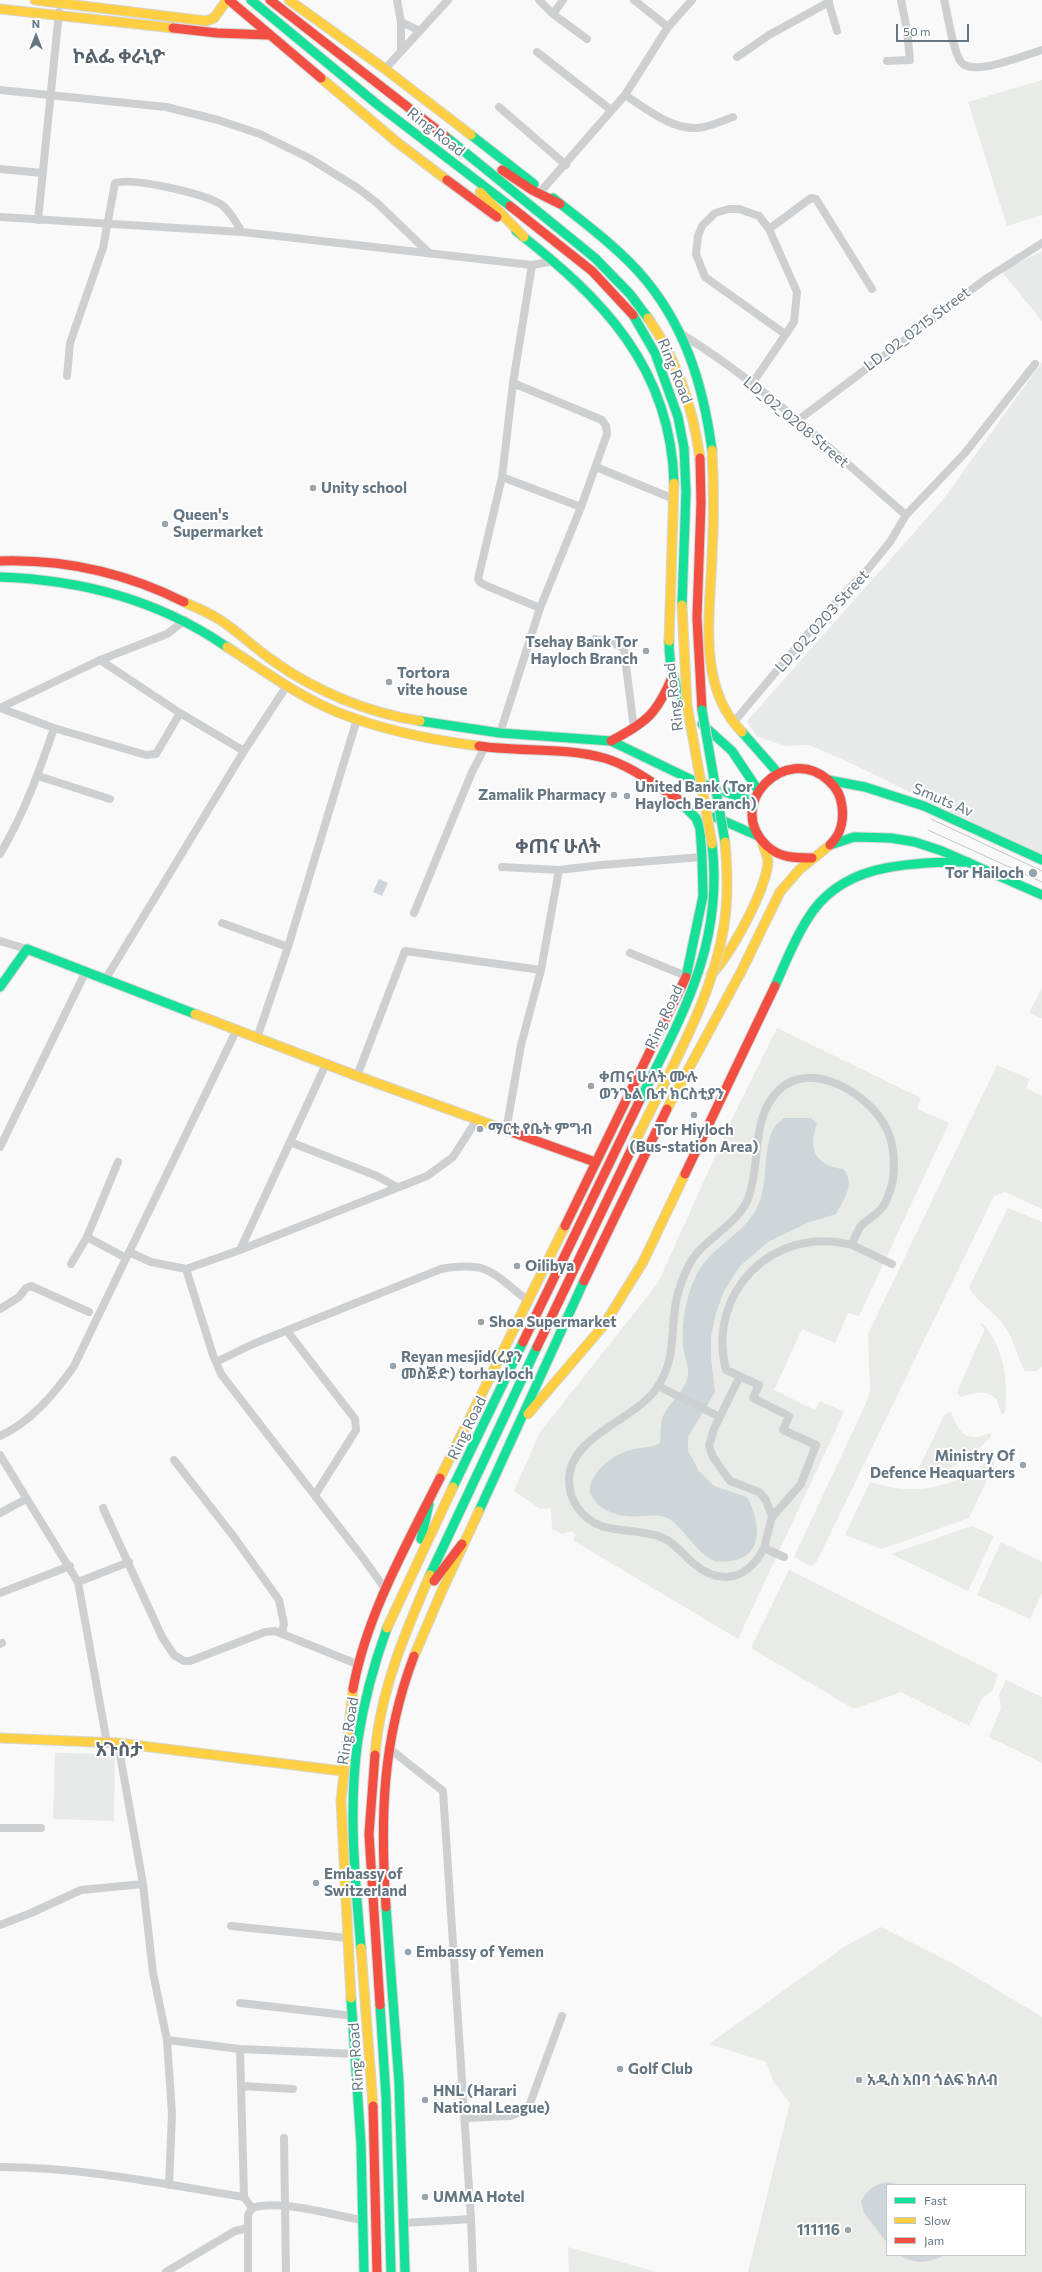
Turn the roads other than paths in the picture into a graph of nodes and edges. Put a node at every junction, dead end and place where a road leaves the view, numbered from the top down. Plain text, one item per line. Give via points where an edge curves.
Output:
1 (35, 0) edge
2 (228, 0) edge
3 (251, 0) edge
4 (270, 0) edge
5 (289, 0) edge
6 (397, 0) edge
7 (448, 0) edge
8 (539, 0) edge
9 (563, 0) edge
10 (634, 0) edge
11 (692, 0) edge
12 (901, 0) edge
13 (944, 0) edge
14 (829, 1) edge
15 (59, 3) junction
16 (0, 8) edge
17 (553, 14) junction
18 (59, 16) junction
19 (401, 22) junction
20 (668, 27) junction
21 (420, 31) junction
22 (837, 31) dead end
23 (268, 35) junction
24 (587, 39) dead end
25 (1042, 50) edge
26 (401, 51) junction
27 (537, 52) dead end
28 (737, 57) dead end
29 (887, 61) dead end
30 (385, 69) junction
31 (0, 90) edge
32 (52, 95) junction
33 (625, 95) junction
34 (500, 106) dead end
35 (611, 110) junction
36 (733, 117) dead end
37 (456, 143) junction
38 (450, 161) junction
39 (566, 165) junction
40 (0, 169) edge
41 (43, 173) junction
42 (542, 190) junction
43 (560, 204) junction
44 (0, 217) edge
45 (38, 220) junction
46 (108, 225) junction
47 (768, 229) junction
48 (242, 232) junction
49 (524, 236) junction
50 (1042, 243) edge
51 (429, 253) junction
52 (554, 261) junction
53 (532, 265) junction
54 (872, 289) dead end
55 (785, 334) junction
56 (683, 335) junction
57 (1035, 364) dead end
58 (67, 376) dead end
59 (513, 383) junction
60 (752, 384) junction
61 (797, 421) junction
62 (596, 467) junction
63 (502, 477) junction
64 (674, 499) junction
65 (581, 508) junction
66 (906, 515) junction
67 (0, 561) edge
68 (0, 578) edge
69 (540, 608) junction
70 (184, 620) junction
71 (595, 639) dead end
72 (100, 660) junction
73 (672, 675) junction
74 (286, 687) junction
75 (0, 708) edge
76 (180, 713) junction
77 (357, 719) junction
78 (733, 723) junction
79 (436, 724) junction
80 (54, 728) junction
81 (634, 729) junction
82 (500, 732) junction
83 (433, 739) junction
84 (611, 741) junction
85 (485, 747) junction
86 (244, 751) junction
87 (778, 773) junction
88 (38, 776) junction
89 (828, 780) junction
90 (758, 790) junction
91 (675, 797) junction
92 (110, 800) dead end
93 (754, 802) junction
94 (758, 836) junction
95 (833, 844) junction
96 (763, 845) junction
97 (0, 854) edge
98 (702, 857) junction
99 (812, 858) junction
100 (1042, 860) edge
101 (968, 862) junction
102 (502, 867) dead end
103 (559, 870) junction
104 (1042, 895) edge
105 (414, 913) dead end
106 (222, 923) dead end
107 (0, 940) edge
108 (288, 947) junction
109 (27, 949) junction
110 (630, 953) dead end
111 (541, 970) junction
112 (86, 971) junction
113 (686, 976) junction
114 (105, 980) junction
115 (0, 988) edge
116 (670, 1010) junction
117 (236, 1030) junction
118 (257, 1038) junction
119 (326, 1064) junction
120 (357, 1076) junction
121 (476, 1121) junction
122 (506, 1131) junction
123 (290, 1142) junction
124 (0, 1147) edge
125 (118, 1162) dead end
126 (595, 1162) junction
127 (397, 1187) junction
128 (87, 1237) junction
129 (852, 1245) junction
130 (240, 1250) junction
131 (127, 1255) junction
132 (71, 1264) dead end
133 (892, 1264) dead end
134 (186, 1269) junction
135 (527, 1300) junction
136 (0, 1309) edge
137 (89, 1312) dead end
138 (287, 1331) junction
139 (216, 1362) junction
140 (740, 1376) junction
141 (658, 1386) junction
142 (720, 1417) junction
143 (522, 1422) junction
144 (0, 1436) edge
145 (0, 1455) edge
146 (174, 1460) dead end
147 (315, 1496) junction
148 (26, 1499) junction
149 (429, 1504) junction
150 (103, 1508) dead end
151 (0, 1513) edge
152 (772, 1517) junction
153 (462, 1544) junction
154 (764, 1548) junction
155 (784, 1557) dead end
156 (129, 1562) junction
157 (416, 1562) junction
158 (70, 1566) junction
159 (78, 1582) junction
160 (386, 1590) junction
161 (0, 1593) edge
162 (422, 1596) junction
163 (282, 1632) junction
164 (357, 1664) junction
165 (0, 1738) edge
166 (107, 1743) junction
167 (0, 1746) edge
168 (119, 1749) junction
169 (390, 1749) junction
170 (342, 1774) junction
171 (0, 1828) edge
172 (41, 1828) dead end
173 (143, 1884) junction
174 (0, 1925) edge
175 (231, 1926) dead end
176 (348, 1938) junction
177 (240, 2003) dead end
178 (354, 2016) junction
179 (562, 2016) dead end
180 (167, 2040) junction
181 (240, 2049) junction
182 (357, 2054) junction
183 (241, 2086) junction
184 (293, 2089) dead end
185 (465, 2118) junction
186 (284, 2138) dead end
187 (0, 2167) edge
188 (170, 2185) junction
189 (244, 2197) junction
190 (284, 2206) junction
191 (252, 2208) junction
192 (362, 2220) junction
193 (471, 2220) junction
194 (404, 2223) junction
195 (248, 2228) junction
196 (166, 2272) edge
197 (248, 2272) edge
198 (286, 2272) edge
199 (364, 2272) edge
200 (377, 2272) edge
201 (391, 2272) edge
202 (405, 2272) edge
203 (473, 2272) edge

1 - 15 main road
2 - 15 main road via 214,18 206,21
2 - 23 main road
3 - 38 main road, Ring Road
4 - 37 main road, Ring Road
5 - 30 main road
6 - 19 street
7 - 21 street
8 - 17 street
9 - 17 street
10 - 20 street
11 - 20 street
12 - 29 street via 910,60
13 - 25 street via 956,51 962,64 971,68 982,68
14 - 22 street
14 - 28 street via 769,35
15 - 18 street
16 - 18 main road
17 - 24 street
18 - 23 main road via 218,33
18 - 32 street
19 - 21 street
19 - 26 street
20 - 33 street
21 - 26 street
23 - 49 main road via 398,143
26 - 30 street
27 - 35 street
30 - 42 main road
31 - 32 street
32 - 41 street
32 - 51 street via 166,107 260,134 309,158 356,187 376,202
33 - 35 street
33 - 36 street via 677,126 690,129
34 - 39 street
35 - 39 street
37 - 43 main road via 481,156 532,190
37 - 162 main road, Ring Road, bridge via 586,249 625,288 652,323 669,352 692,414 698,446 701,491 695,636 702,710 727,849 728,886 723,932 712,972 693,1021 443,1546
38 - 49 main road
38 - 157 main road, Ring Road, bridge via 592,271 629,309 655,352 678,417 684,448 684,675 711,833 714,871 712,921 700,970 680,1018
39 - 42 street
40 - 41 street
41 - 45 street
42 - 43 main road
43 - 56 main road via 606,240 648,282
44 - 45 street
45 - 46 street
46 - 48 street
46 - 48 street via 115,183 139,181 201,196 222,205
46 - 58 street via 103,248 70,343
47 - 54 street via 811,198 816,199
47 - 55 street via 797,292 794,322
47 - 55 street via 759,216 750,211 728,209 715,213 702,226 696,254 705,277
48 - 51 street
49 - 52 main road
50 - 61 street, LD_02_0215 Street via 987,278
51 - 53 street
52 - 53 street
52 - 64 main road via 593,296 630,342 643,364 669,431
53 - 59 street
55 - 60 street
56 - 60 street, LD_02_0208 Street
56 - 78 main road via 698,377 711,432 714,508 708,619 715,684
57 - 66 street, LD_02_0203 Street via 965,453
59 - 62 street via 602,420 607,434
59 - 63 street
60 - 61 street, LD_02_0208 Street
61 - 66 street, LD_02_0208 Street
62 - 64 street
62 - 65 street
63 - 65 street
63 - 69 street via 478,579 487,586
64 - 73 main road via 669,629
65 - 69 street
66 - 78 street, LD_02_0203 Street via 890,542 868,569 821,618
67 - 79 main road via 31,560 81,567 150,585 217,618 273,661 324,690 369,709
68 - 70 main road via 56,580 111,591
69 - 82 street
70 - 72 street via 167,634
70 - 74 main road
71 - 81 street via 619,645 624,650
72 - 75 street
72 - 76 street
73 - 81 main road via 658,709
73 - 90 main road via 681,700 697,720 732,751
74 - 77 main road via 316,703
74 - 86 street
75 - 80 street
76 - 80 street via 156,754 146,755
76 - 86 street
77 - 83 main road
77 - 108 street
78 - 87 main road
79 - 82 main road
79 - 83 main road
80 - 88 street
81 - 84 main road
82 - 84 main road
83 - 85 main road
84 - 93 main road via 692,780
85 - 91 main road via 586,754 603,758 619,763
85 - 105 street via 472,772
86 - 114 street
87 - 89 main road via 804,769
87 - 90 main road
88 - 92 street
88 - 97 street via 16,827
89 - 95 main road via 837,791 843,811 840,832
89 - 100 main road, Smuts Av via 865,787 924,806
90 - 93 main road
91 - 94 main road
91 - 98 main road via 696,818 700,828
93 - 94 main road via 752,814
94 - 96 main road
95 - 99 main road
95 - 101 main road via 854,837 896,838 942,851
96 - 99 main road via 786,858
96 - 116 main road via 768,861 763,882 738,939 723,962 700,987
98 - 103 street
98 - 113 main road via 703,896
99 - 143 main road via 795,871 779,893 749,957 683,1076 614,1217
101 - 104 main road
101 - 143 main road via 904,863 873,869 831,890 818,903 807,919 643,1262 604,1325
102 - 103 street
103 - 111 street
106 - 108 street
107 - 109 street
108 - 118 street
109 - 112 main road
109 - 115 main road
110 - 113 street
111 - 120 street via 405,951
111 - 122 street via 521,1045
112 - 114 main road
112 - 124 street
113 - 116 main road
114 - 117 main road
116 - 126 main road
117 - 118 main road
117 - 131 street
118 - 119 main road
119 - 120 main road
119 - 123 street
120 - 121 main road
121 - 122 main road
121 - 127 street via 453,1157 427,1176
122 - 126 main road
123 - 127 street via 377,1176
123 - 130 street
125 - 128 street
126 - 135 main road
127 - 130 street
128 - 131 street
128 - 132 street
129 - 133 street
129 - 140 street via 834,1240 786,1248 750,1272 736,1289 726,1311 722,1335 722,1353 726,1370
129 - 141 street via 861,1225 882,1209 892,1183 894,1161 888,1131 860,1096 837,1083 800,1078 781,1087 765,1106 748,1198 738,1217 702,1247 688,1266 678,1293 670,1364
130 - 134 street
131 - 134 street
131 - 144 street via 74,1366 64,1381 28,1419
134 - 139 street
135 - 138 street via 490,1271 477,1265 464,1265 427,1274
135 - 149 main road
136 - 137 street via 20,1297 26,1288 31,1286
138 - 139 street
138 - 147 street via 357,1425
139 - 147 street via 221,1374
140 - 142 street
140 - 152 street via 759,1385 753,1398 789,1416 783,1430 816,1445 800,1484
141 - 142 street
141 - 154 street via 641,1405 589,1441 577,1455 569,1478 572,1500 586,1518 599,1526 665,1538 694,1564 714,1576 730,1577 748,1570
142 - 152 street via 709,1446 713,1457 730,1480 759,1492 766,1500
143 - 153 main road
145 - 148 street
146 - 163 street via 279,1600 284,1624
147 - 160 street
148 - 151 street
148 - 158 street
149 - 157 main road
149 - 160 main road
150 - 156 street
152 - 154 street
153 - 162 main road
153 - 169 main road via 404,1685
154 - 155 street
156 - 159 street
156 - 163 street via 162,1637 174,1655 184,1661 190,1661 265,1632
157 - 200 main road, Ring Road via 392,1614 380,1648 363,1710 356,1758 354,1796 357,1880 372,2084
158 - 159 street
158 - 161 street
159 - 166 street
160 - 164 main road
162 - 201 main road, Ring Road via 397,1653 387,1688 376,1741 370,1805 372,1908 386,2097
163 - 164 street
164 - 170 main road
165 - 166 main road
166 - 170 main road
167 - 168 main road
168 - 170 main road
168 - 173 street
169 - 185 street via 443,1791
169 - 194 main road via 382,1802 382,1836 395,2019
170 - 176 main road
171 - 172 street
173 - 174 street via 81,1890 32,1914
173 - 180 street via 153,1973
175 - 176 street
176 - 178 main road
177 - 178 street
178 - 182 main road
179 - 185 street via 528,2109 510,2116
180 - 181 street
180 - 188 street via 172,2114
181 - 182 street
181 - 183 street
182 - 192 main road
183 - 184 street
183 - 189 street
185 - 193 street
186 - 190 street
187 - 188 street via 72,2171
188 - 189 street
189 - 191 street
190 - 191 street via 260,2205
190 - 192 street
190 - 198 street
191 - 195 street via 248,2215
192 - 199 main road
193 - 194 street
193 - 203 street
194 - 202 main road
195 - 196 street via 235,2231
195 - 197 street

